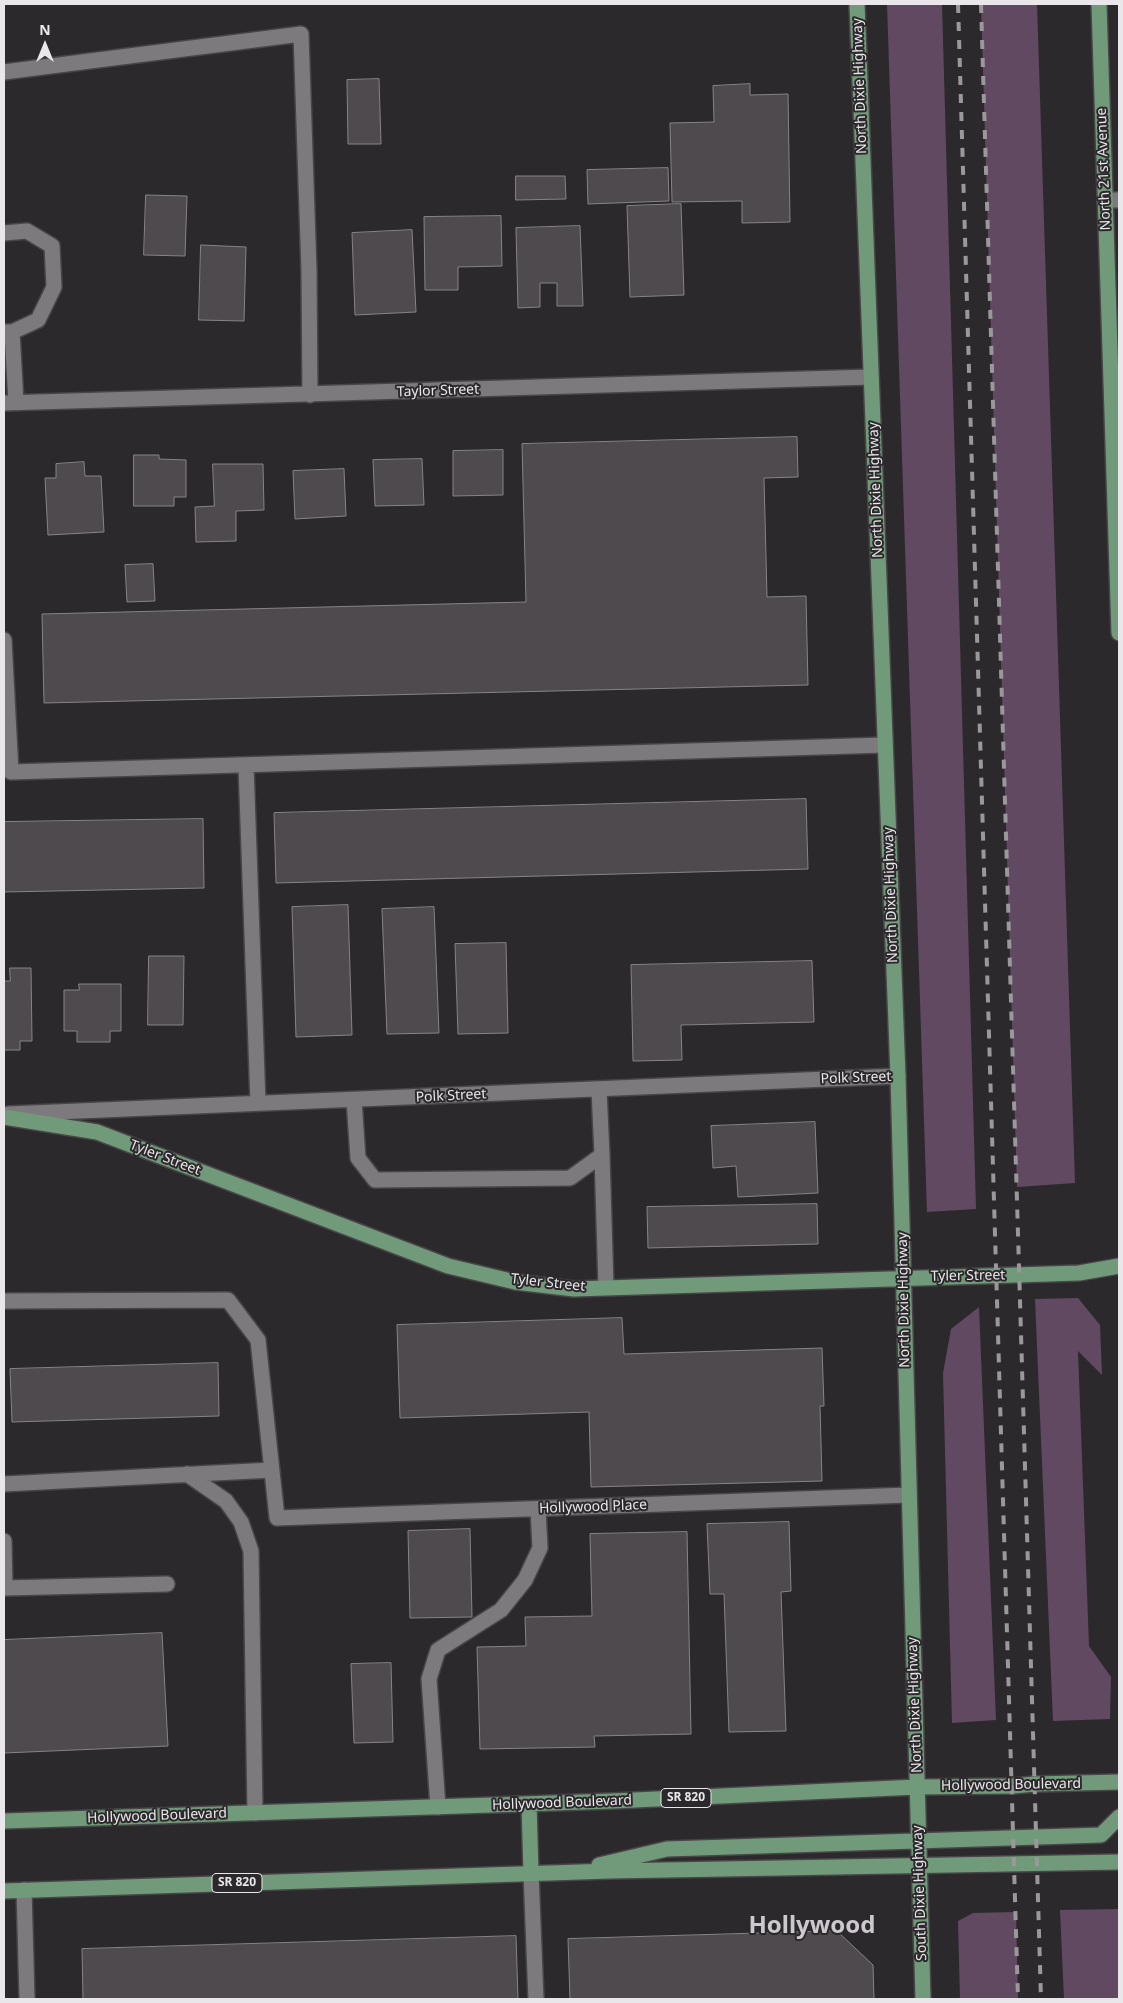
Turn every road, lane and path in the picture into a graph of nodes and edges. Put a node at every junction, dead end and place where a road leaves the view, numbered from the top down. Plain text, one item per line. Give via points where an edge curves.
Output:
1 (857, 4) edge
2 (1099, 4) edge
3 (4, 72) edge
4 (1112, 200) edge
5 (4, 233) edge
6 (8, 332) edge
7 (871, 377) junction
8 (310, 395) junction
9 (10, 402) edge
10 (1119, 633) edge
11 (4, 640) edge
12 (886, 745) junction
13 (246, 766) junction
14 (898, 1076) junction
15 (599, 1089) junction
16 (354, 1100) junction
17 (258, 1103) junction
18 (4, 1116) edge
19 (602, 1155) junction
20 (1119, 1266) edge
21 (903, 1277) junction
22 (606, 1287) junction
23 (4, 1301) edge
24 (272, 1470) junction
25 (187, 1474) junction
26 (4, 1484) edge
27 (909, 1495) junction
28 (538, 1509) junction
29 (4, 1541) edge
30 (167, 1584) dead end
31 (1119, 1782) edge
32 (917, 1786) junction
33 (529, 1804) junction
34 (438, 1807) junction
35 (255, 1813) junction
36 (1119, 1817) edge
37 (4, 1821) edge
38 (918, 1841) junction
39 (1119, 1862) edge
40 (920, 1865) junction
41 (564, 1872) junction
42 (531, 1873) junction
43 (24, 1890) junction
44 (4, 1891) edge
45 (27, 1999) edge
46 (536, 1999) edge
47 (924, 1999) edge

1 - 7 main road, North Dixie Highway
2 - 4 main road, North 21st Avenue
3 - 8 street via 300,34 309,261
4 - 10 main road, North 21st Avenue
5 - 6 street via 28,231 52,246 54,287 38,320
6 - 9 street
7 - 8 street, Taylor Street
7 - 12 main road, North Dixie Highway
8 - 9 street, Taylor Street
11 - 13 street via 11,772
12 - 13 street
12 - 14 main road, North Dixie Highway
13 - 17 street
14 - 15 street, Polk Street
14 - 21 main road, North Dixie Highway
15 - 16 street, Polk Street
15 - 19 street
16 - 17 street, Polk Street
16 - 19 street via 358,1158 374,1180 570,1178
17 - 18 street, Polk Street
18 - 22 main road, Tyler Street via 97,1132 448,1266 515,1282 574,1288
19 - 22 street
20 - 21 main road, Tyler Street via 1079,1273
21 - 22 main road, Tyler Street
21 - 27 main road, North Dixie Highway
23 - 24 street via 228,1300 258,1340
24 - 25 street
24 - 28 street, Hollywood Place via 277,1518
25 - 26 street
25 - 35 street via 226,1501 241,1522 251,1551
27 - 28 street, Hollywood Place
27 - 32 main road, North Dixie Highway
28 - 34 street via 540,1548 525,1580 501,1610 438,1650 429,1679
29 - 30 street via 5,1588
31 - 32 main road, Hollywood Boulevard / SR 820
32 - 33 main road, Hollywood Boulevard / SR 820
32 - 38 main road, South Dixie Highway
33 - 34 main road, Hollywood Boulevard / SR 820
33 - 42 main road
34 - 35 main road, Hollywood Boulevard / SR 820
35 - 37 main road, Hollywood Boulevard / SR 820
36 - 38 main road via 1101,1835
38 - 40 main road, South Dixie Highway
38 - 41 main road via 667,1849
39 - 40 main road, SR 820
40 - 41 main road, SR 820
40 - 47 main road, South Dixie Highway
41 - 42 main road, SR 820
42 - 43 main road, SR 820
42 - 46 street
43 - 44 main road, SR 820
43 - 45 street

